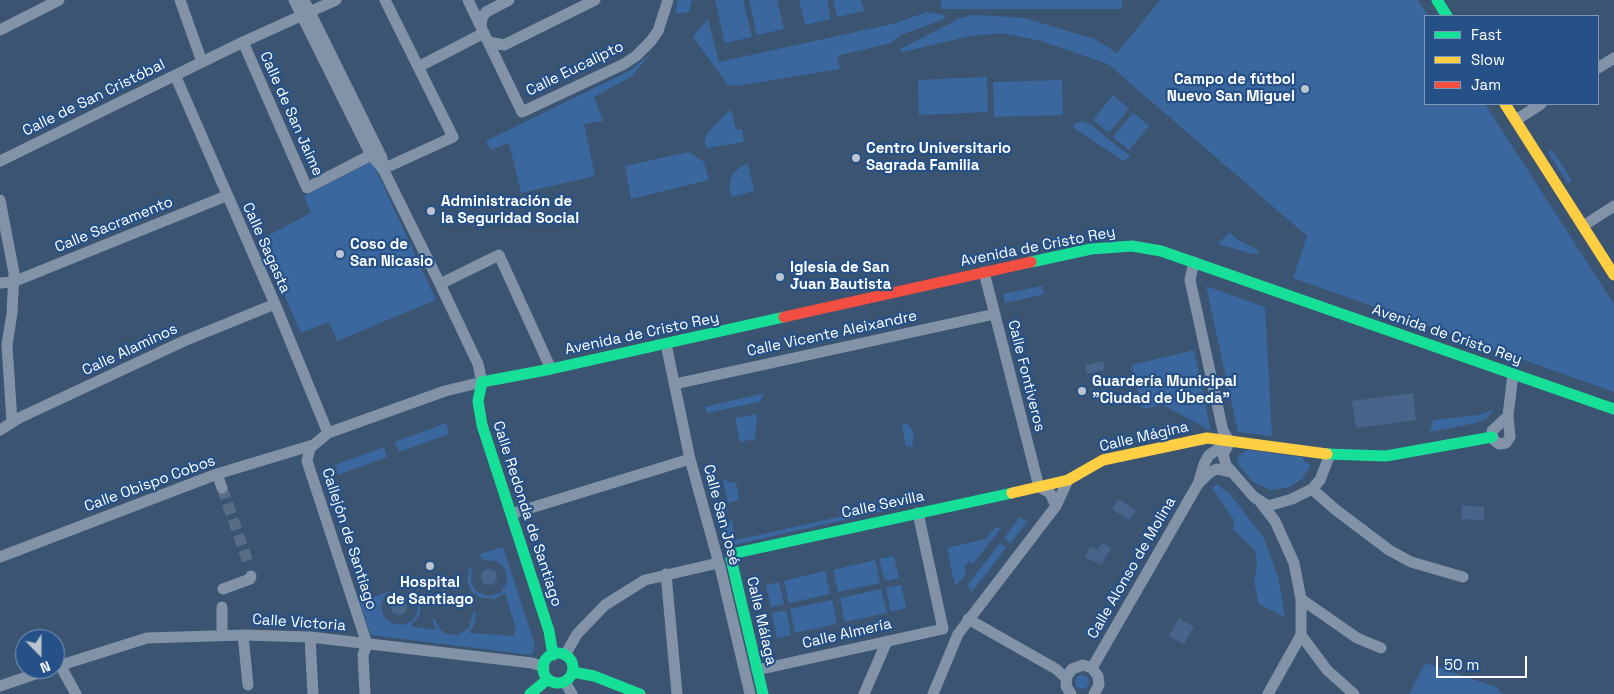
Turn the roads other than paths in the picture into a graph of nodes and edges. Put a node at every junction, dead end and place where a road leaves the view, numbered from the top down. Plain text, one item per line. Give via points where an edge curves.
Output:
1 (59, 0) edge
2 (180, 0) edge
3 (294, 0) edge
4 (304, 0) edge
5 (336, 0) edge
6 (386, 0) edge
7 (468, 0) edge
8 (509, 0) edge
9 (594, 0) edge
10 (668, 0) edge
11 (1437, 0) edge
12 (306, 14) junction
13 (1446, 15) edge
14 (0, 30) edge
15 (484, 34) junction
16 (243, 42) junction
17 (1614, 58) edge
18 (202, 62) junction
19 (418, 67) junction
20 (1599, 67) edge
21 (175, 75) junction
22 (1506, 105) edge
23 (1539, 105) edge
24 (1516, 120) junction
25 (371, 155) junction
26 (0, 162) edge
27 (383, 169) junction
28 (226, 196) junction
29 (0, 200) edge
30 (1614, 206) edge
31 (1583, 226) junction
32 (1194, 262) junction
33 (984, 272) junction
34 (1614, 274) edge
35 (13, 282) junction
36 (0, 283) edge
37 (440, 284) junction
38 (275, 304) junction
39 (995, 314) junction
40 (666, 344) junction
41 (551, 369) junction
42 (1513, 374) junction
43 (482, 382) junction
44 (675, 384) junction
45 (1614, 410) edge
46 (12, 422) junction
47 (0, 430) edge
48 (328, 434) junction
49 (1230, 442) junction
50 (313, 445) junction
51 (1330, 454) junction
52 (690, 459) junction
53 (1230, 472) junction
54 (217, 474) junction
55 (1068, 480) junction
56 (1198, 484) junction
57 (1039, 487) junction
58 (222, 488) tunnel mouth
59 (1312, 489) junction
60 (1261, 503) junction
61 (1279, 504) junction
62 (1056, 506) junction
63 (918, 512) junction
64 (511, 514) junction
65 (1275, 521) junction
66 (734, 555) joint
67 (0, 557) edge
68 (718, 562) junction
69 (251, 571) dead end
70 (666, 574) junction
71 (1463, 577) dead end
72 (223, 589) dead end
73 (1301, 600) junction
74 (222, 607) dead end
75 (968, 620) junction
76 (943, 629) junction
77 (243, 634) junction
78 (958, 634) junction
79 (222, 635) junction
80 (1301, 635) junction
81 (310, 637) junction
82 (887, 641) junction
83 (368, 644) junction
84 (1381, 648) dead end
85 (559, 655) junction
86 (65, 664) edge
87 (544, 667) junction
88 (1092, 668) junction
89 (757, 670) junction
90 (572, 672) junction
91 (1066, 678) junction
92 (20, 679) edge
93 (64, 679) edge
94 (548, 679) junction
95 (565, 682) junction
96 (248, 685) dead end
97 (0, 686) edge
98 (76, 694) edge
99 (313, 694) edge
100 (365, 694) edge
101 (530, 694) edge
102 (572, 694) edge
103 (640, 694) edge
104 (677, 694) edge
105 (750, 694) edge
106 (763, 694) edge
107 (864, 694) edge
108 (933, 694) edge
109 (1071, 694) edge
110 (1094, 694) edge
111 (1268, 694) edge
112 (1354, 694) edge

1 - 14 street
2 - 18 street
3 - 12 street
4 - 12 street
5 - 12 street, Calle de San Cristóbal
6 - 19 street
7 - 15 street
8 - 15 street via 486,12 482,18
9 - 15 street via 504,45
10 - 15 street, Calle Eucalipto via 658,31 636,56 522,112
11 - 13 street
12 - 16 street, Calle de San Cristóbal
12 - 25 street
12 - 27 street via 382,158
15 - 19 street
16 - 18 street, Calle de San Cristóbal
16 - 25 street, Calle de San Jaime via 307,188
17 - 20 street
18 - 21 street, Calle de San Cristóbal
19 - 27 street via 453,136
21 - 26 street, Calle de San Cristóbal
21 - 28 street, Calle Sagasta
22 - 24 street
23 - 24 street
24 - 31 street
25 - 27 street
27 - 37 street
28 - 35 street, Calle Sacramento
28 - 38 street, Calle Sagasta
29 - 35 street
30 - 31 street
31 - 34 street
32 - 33 street, Avenida de Cristo Rey via 1156,249 1118,246
32 - 42 street, Avenida de Cristo Rey
32 - 49 street via 1190,280 1223,432
33 - 39 street, Calle Fontiveros
33 - 40 street, Avenida de Cristo Rey
35 - 36 street, Calle Sacramento
35 - 46 street via 6,345
37 - 41 street via 499,255
37 - 43 street via 478,364
38 - 46 street, Calle Alaminos via 184,342
38 - 48 street, Calle Sagasta
39 - 44 street, Calle Vicente Aleixandre
39 - 57 street, Calle Fontiveros
40 - 41 street, Avenida de Cristo Rey
40 - 44 street, Calle San José
41 - 43 street, Avenida de Cristo Rey
42 - 45 street, Avenida de Cristo Rey
42 - 51 street, Calle Mágina via 1508,416 1499,431 1386,456
43 - 48 street, Calle Obispo Cobos via 448,390
43 - 64 street, Calle Redonda de Santiago via 478,401 481,419
44 - 52 street, Calle San José
46 - 47 street, Calle Alaminos
48 - 50 street, Calle Obispo Cobos
49 - 51 street, Calle Mágina
49 - 53 street via 1223,458
49 - 55 street, Calle Mágina via 1207,438 1103,460
49 - 56 street, Calle Alonso de Molina via 1209,455
50 - 54 street, Calle Obispo Cobos
50 - 83 street, Callejón de Santiago via 308,452 308,461
51 - 59 street via 1320,480
52 - 64 street
52 - 68 street, Calle San José
53 - 56 street, Calle Alonso de Molina via 1217,469
53 - 60 street
54 - 58 street
54 - 67 street, Calle Obispo Cobos
55 - 57 street, Calle Mágina
55 - 62 street
56 - 88 street, Calle Alonso de Molina
57 - 62 street via 1050,493
57 - 63 street, Calle Sevilla
59 - 61 street
59 - 71 street via 1389,550 1411,562
60 - 61 street via 1268,506
60 - 65 street
61 - 65 street
62 - 75 street
63 - 66 street, Calle Sevilla
63 - 76 street
64 - 85 street, Calle Redonda de Santiago via 548,631
65 - 73 street via 1294,563
66 - 89 street, Calle Málaga via 731,559
68 - 70 street
68 - 105 street, Calle San José
69 - 72 street via 250,579
70 - 85 street via 645,580 605,604
70 - 104 street
73 - 80 street
73 - 84 street via 1357,638
74 - 79 street
75 - 78 street
75 - 91 street via 1056,669
76 - 78 street
76 - 82 street, Calle Almería
77 - 79 street, Calle Victoria
77 - 81 street, Calle Victoria
77 - 96 street
78 - 108 street
79 - 86 street, Calle Victoria via 147,638
80 - 111 street
80 - 112 street via 1327,670
81 - 83 street, Calle Victoria
81 - 99 street
82 - 89 street, Calle Almería
82 - 107 street
83 - 87 street, Calle Victoria
83 - 100 street via 363,655
85 - 87 street via 547,659
85 - 90 street via 571,660
87 - 94 street
88 - 91 street via 1076,667
88 - 110 street via 1099,680
89 - 106 street, Calle Málaga
90 - 95 street
90 - 103 street via 594,676
91 - 109 street
92 - 97 street, Calle Victoria
93 - 98 street
94 - 95 street via 556,683
94 - 101 street
95 - 102 street

